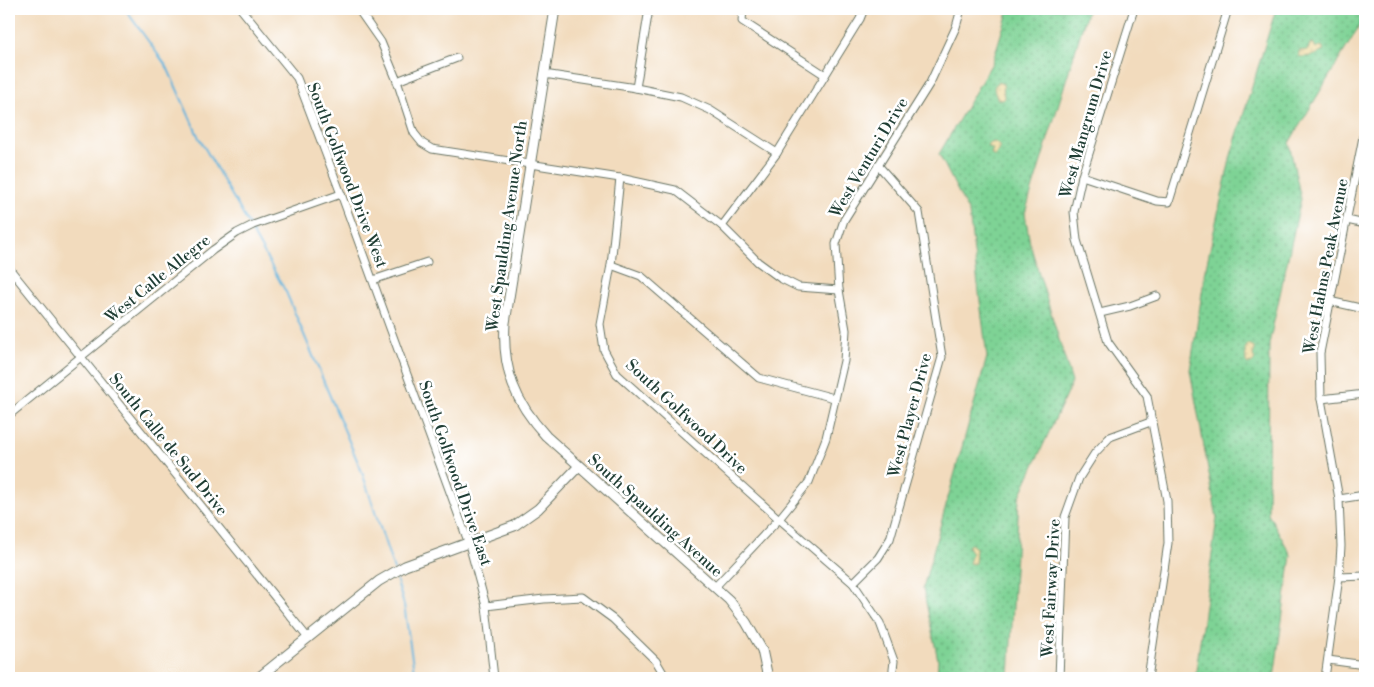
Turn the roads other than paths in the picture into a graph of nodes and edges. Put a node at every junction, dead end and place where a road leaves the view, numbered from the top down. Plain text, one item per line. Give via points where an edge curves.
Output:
1 (241, 9) edge
2 (554, 9) edge
3 (650, 9) edge
4 (743, 9) edge
5 (864, 9) edge
6 (961, 9) edge
7 (1134, 9) edge
8 (1228, 9) edge
9 (362, 10) edge
10 (457, 58) dead end
11 (544, 74) junction
12 (825, 75) junction
13 (397, 81) junction
14 (636, 88) junction
15 (1365, 129) edge
16 (777, 153) junction
17 (530, 164) junction
18 (878, 165) junction
19 (1082, 176) junction
20 (620, 178) junction
21 (341, 194) junction
22 (1347, 220) junction
23 (1365, 224) edge
24 (722, 226) junction
25 (427, 262) dead end
26 (611, 264) junction
27 (9, 268) edge
28 (373, 280) junction
29 (839, 290) junction
30 (1157, 296) dead end
31 (1330, 301) junction
32 (1360, 308) dead end
33 (1100, 313) junction
34 (80, 358) junction
35 (511, 381) joint
36 (1365, 394) edge
37 (834, 398) junction
38 (1321, 399) junction
39 (9, 415) edge
40 (1153, 421) junction
41 (579, 466) junction
42 (1365, 495) edge
43 (1339, 499) junction
44 (779, 520) junction
45 (469, 544) junction
46 (1365, 576) edge
47 (1339, 577) junction
48 (853, 583) junction
49 (716, 587) junction
50 (486, 606) junction
51 (308, 638) junction
52 (1328, 660) junction
53 (1365, 665) edge
54 (258, 678) edge
55 (494, 678) edge
56 (666, 678) edge
57 (768, 678) edge
58 (892, 678) edge
59 (1059, 678) edge
60 (1148, 678) edge
61 (1325, 678) edge

1 - 21 street, South Golfwood Drive West via 297,78
2 - 11 street, West Spaulding Avenue North
3 - 14 street
4 - 12 street via 742,21
5 - 12 street
6 - 18 street, West Venturi Drive via 930,83
7 - 19 street, West Mangrum Drive
8 - 19 street via 1169,202
9 - 13 street via 381,42
10 - 13 street
11 - 14 street
11 - 17 street, West Spaulding Avenue North
12 - 16 street
13 - 17 street via 414,133 422,143 432,148
14 - 16 street via 681,97 703,107
15 - 22 street, West Hahns Peak Avenue
16 - 24 street
17 - 20 street
17 - 35 street, West Spaulding Avenue North via 506,323 505,352
18 - 29 street, West Venturi Drive via 844,220 836,244
18 - 48 street, West Player Drive via 919,212 942,357 890,539 878,558
19 - 33 street, West Mangrum Drive via 1074,212 1077,240
20 - 24 street via 675,190
20 - 26 street, South Golfwood Drive
21 - 28 street, South Golfwood Drive West
21 - 34 street, West Calle Allegre via 237,233
22 - 23 street
22 - 31 street, West Hahns Peak Avenue
24 - 29 street via 758,262 780,278 798,287
25 - 28 street
26 - 37 street via 641,276 759,378
26 - 44 street, South Golfwood Drive via 600,324 604,350 617,374
27 - 34 street, South Calle de Sud Drive
28 - 45 street, South Golfwood Drive East
29 - 37 street, West Venturi Drive via 846,330 844,360
30 - 33 street
31 - 32 street
31 - 38 street, West Hahns Peak Avenue via 1320,352
33 - 40 street, West Mangrum Drive via 1108,342 1147,396
34 - 39 street, West Calle Allegre
34 - 51 street, South Calle de Sud Drive
35 - 41 street, South Spaulding Avenue via 537,426
36 - 38 street
37 - 44 street, West Venturi Drive via 826,438 809,482
38 - 43 street, West Hahns Peak Avenue
40 - 59 street, West Fairway Drive via 1110,437 1079,478 1065,517
40 - 60 street, West Mangrum Drive via 1167,501 1168,544
41 - 45 street via 538,509 514,526
41 - 49 street, South Spaulding Avenue
42 - 43 street
43 - 47 street, West Hahns Peak Avenue
44 - 48 street, South Golfwood Drive
44 - 49 street, West Venturi Drive
45 - 50 street, South Golfwood Drive East
45 - 51 street via 404,566 379,581
46 - 47 street
47 - 52 street, West Hahns Peak Avenue
48 - 58 street, South Golfwood Drive via 880,622 894,661
49 - 57 street, South Spaulding Avenue via 746,622 762,650
50 - 55 street, South Golfwood Drive East
50 - 56 street via 583,597 644,649
51 - 54 street
52 - 53 street
52 - 61 street, West Hahns Peak Avenue

